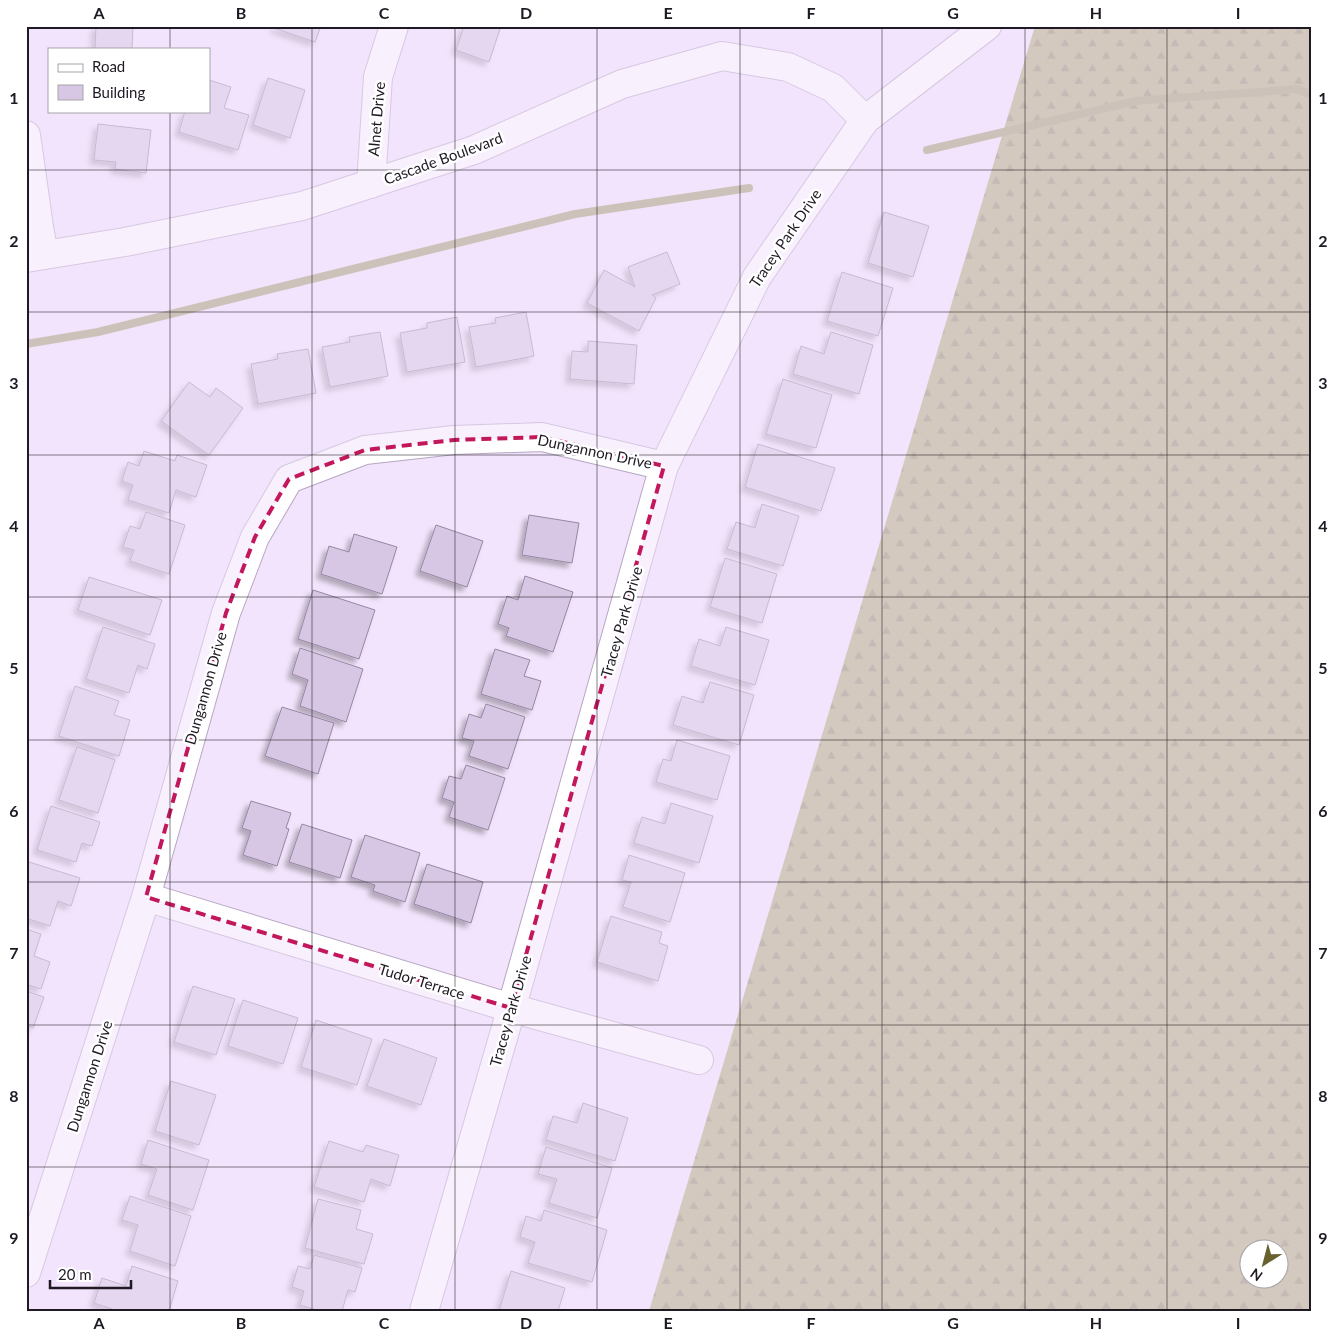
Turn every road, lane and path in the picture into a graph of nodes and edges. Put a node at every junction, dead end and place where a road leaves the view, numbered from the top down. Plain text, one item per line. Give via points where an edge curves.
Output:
1 (394, 26) edge
2 (987, 26) edge
3 (865, 120) junction
4 (26, 135) edge
5 (371, 184) junction
6 (35, 257) edge
7 (664, 466) junction
8 (146, 897) junction
9 (511, 1008) junction
10 (699, 1060) dead end
11 (26, 1273) edge
12 (424, 1311) edge

1 - 5 street, Alnet Drive via 378,77
2 - 3 street, Tracey Park Drive
3 - 5 street, Cascade Boulevard via 833,88 788,67 722,56 622,84 474,150
3 - 7 street, Tracey Park Drive via 756,276
4 - 6 street via 39,227
5 - 6 street, Cascade Boulevard via 302,206
7 - 8 street, Dungannon Drive via 542,437 464,439 365,450 289,479 255,537 226,613
7 - 9 street, Tracey Park Drive
8 - 9 street, Tudor Terrace
8 - 11 street, Dungannon Drive
9 - 10 street, Tudor Terrace
9 - 12 street, Tracey Park Drive

